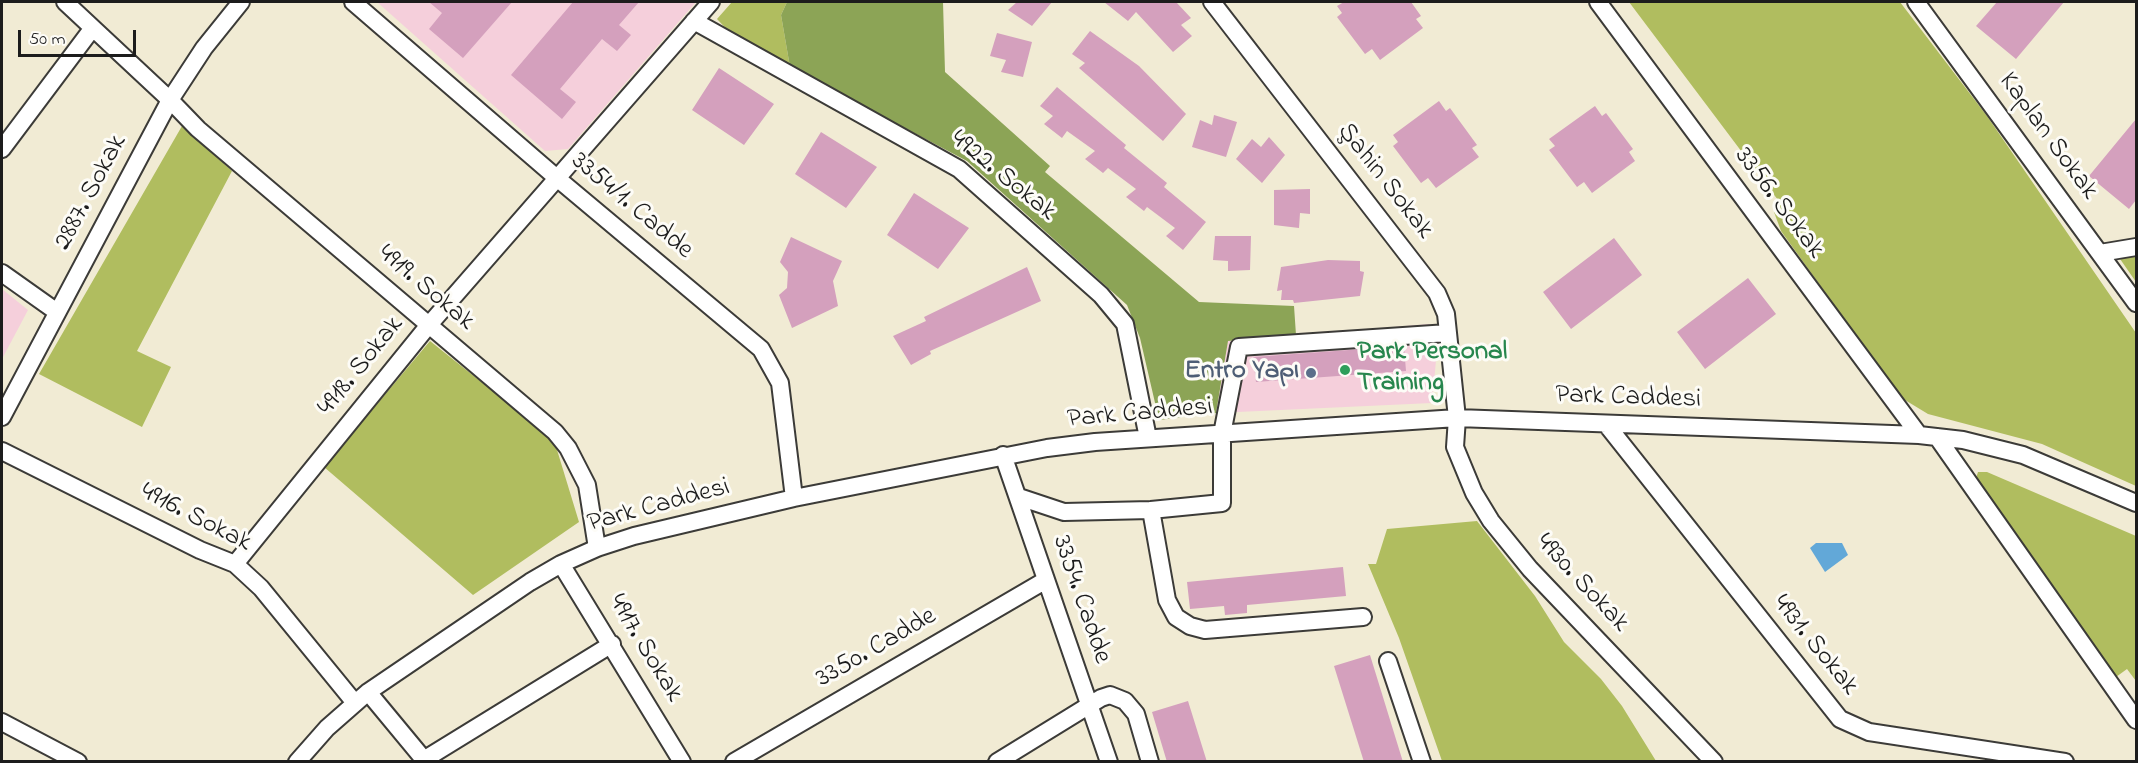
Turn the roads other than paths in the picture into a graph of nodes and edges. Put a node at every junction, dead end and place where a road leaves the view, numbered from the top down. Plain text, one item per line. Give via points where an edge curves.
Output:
1 (65, 2) edge
2 (241, 2) edge
3 (352, 2) edge
4 (711, 2) edge
5 (1212, 2) edge
6 (1598, 2) edge
7 (1916, 2) edge
8 (694, 21) junction
9 (92, 29) junction
10 (170, 100) junction
11 (2, 149) edge
12 (558, 179) junction
13 (2136, 247) edge
14 (2100, 253) junction
15 (2, 273) edge
16 (2136, 303) edge
17 (57, 312) junction
18 (428, 326) junction
19 (1448, 333) junction
20 (2, 417) edge
21 (1457, 418) junction
22 (1606, 424) junction
23 (1222, 434) junction
24 (1920, 435) junction
25 (1937, 437) junction
26 (1148, 438) junction
27 (2, 451) edge
28 (1004, 455) junction
29 (1019, 497) junction
30 (795, 498) junction
31 (2136, 503) edge
32 (1151, 510) junction
33 (597, 549) junction
34 (235, 564) junction
35 (561, 564) junction
36 (1046, 580) junction
37 (1363, 617) dead end
38 (612, 645) junction
39 (1388, 661) dead end
40 (362, 698) junction
41 (1088, 706) junction
42 (2136, 720) edge
43 (2, 722) edge
44 (1942, 744) junction
45 (425, 760) edge
46 (78, 762) edge
47 (297, 762) edge
48 (682, 762) edge
49 (734, 762) edge
50 (997, 762) edge
51 (1109, 762) edge
52 (1150, 762) edge
53 (1422, 762) edge
54 (1714, 762) edge
55 (1944, 762) edge
56 (2065, 762) edge

1 - 9 street, 4919. Sokak
2 - 10 street, 2887. Sokak
3 - 12 street, 3354/1. Cadde
4 - 8 street, 4918. Sokak
5 - 19 street, Şahin Sokak via 1431,285 1444,308
6 - 24 street, 3356. Sokak
7 - 14 street, Kaplan Sokak
8 - 12 street, 4918. Sokak
8 - 26 street, 4922. Sokak via 960,169 1101,296 1127,330
9 - 10 street, 4919. Sokak
9 - 11 street
10 - 17 street, 2887. Sokak
10 - 18 street, 4919. Sokak via 198,129
12 - 18 street, 4918. Sokak
12 - 30 street, 3354/1. Cadde via 745,334 767,357 780,383
13 - 14 street
14 - 16 street, Kaplan Sokak
15 - 17 street
17 - 20 street, 2887. Sokak
18 - 33 street, 4919. Sokak via 555,432 568,448 586,486
18 - 34 street, 4918. Sokak
19 - 21 street, Şahin Sokak
19 - 23 street via 1239,347
21 - 22 street, Park Caddesi
21 - 23 street, Park Caddesi
21 - 54 street, 4930. Sokak via 1454,433 1458,457 1474,493 1500,533
22 - 24 street, Park Caddesi
22 - 44 street, 4931. Sokak via 1830,710 1860,729
23 - 26 street, Park Caddesi
23 - 32 street via 1222,503
24 - 25 street, Park Caddesi
25 - 31 street, Park Caddesi via 2023,455
25 - 42 street
26 - 28 street, Park Caddesi
27 - 34 street, 4916. Sokak
28 - 29 street, 3354. Cadde
28 - 30 street, Park Caddesi
29 - 32 street via 1064,512
29 - 36 street, 3354. Cadde
30 - 33 street, Park Caddesi via 634,536
32 - 37 street via 1167,600 1176,616 1190,626 1205,630
33 - 35 street, Park Caddesi
34 - 40 street, 4916. Sokak
35 - 38 street, 4917. Sokak
35 - 40 street, Park Caddesi via 502,599
36 - 41 street, 3354. Cadde
36 - 49 street, 3350. Cadde
38 - 45 street
38 - 48 street, 4917. Sokak
39 - 53 street
40 - 45 street, 4916. Sokak
40 - 47 street, Park Caddesi via 315,740
41 - 50 street
41 - 51 street, 3354. Cadde
41 - 52 street via 1110,695 1125,701 1136,714
43 - 46 street
44 - 55 street
44 - 56 street, 4931. Sokak

